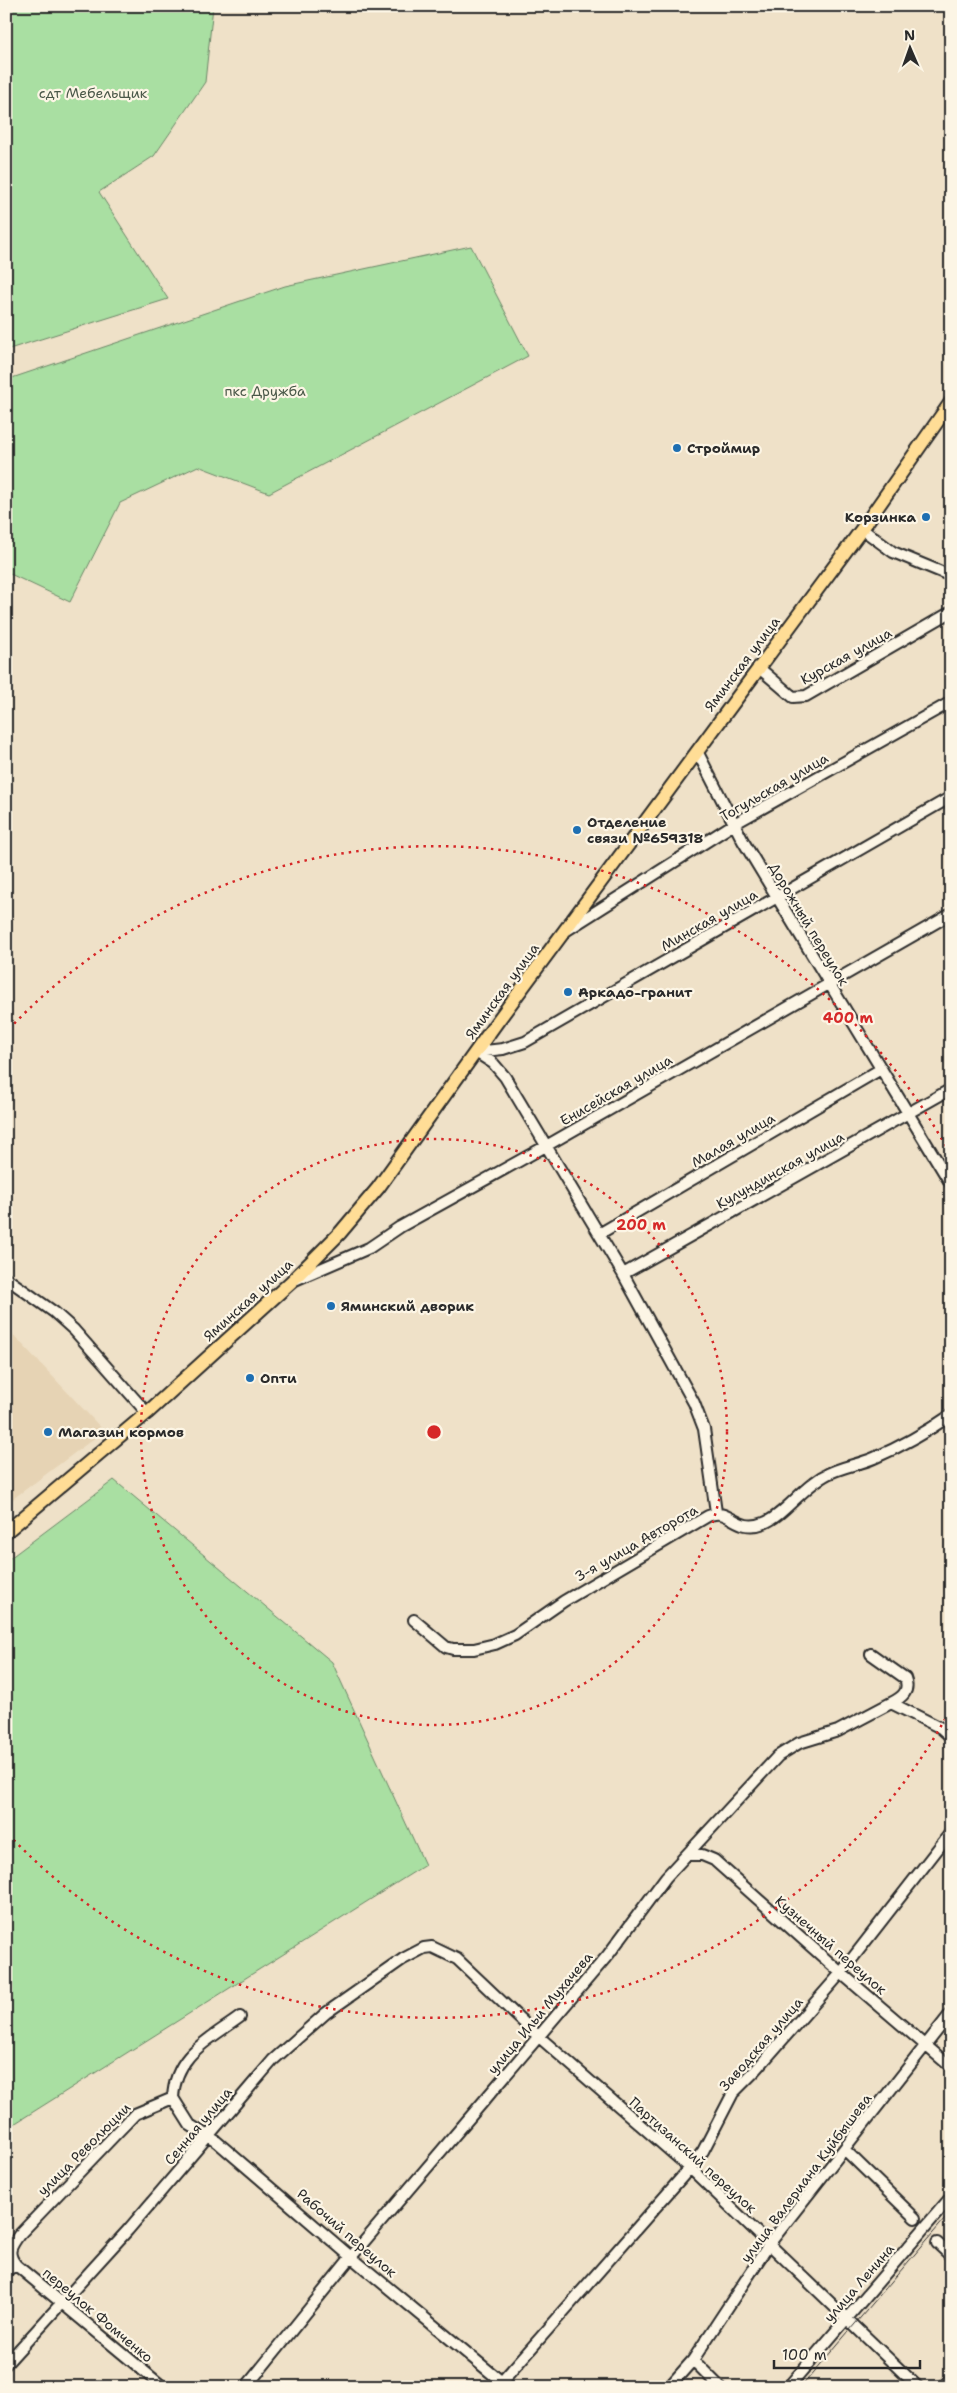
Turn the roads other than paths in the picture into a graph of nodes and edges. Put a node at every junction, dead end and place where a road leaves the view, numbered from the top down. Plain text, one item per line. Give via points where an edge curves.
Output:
1 (951, 402) edge
2 (862, 529) junction
3 (951, 576) edge
4 (951, 612) edge
5 (758, 667) junction
6 (951, 702) edge
7 (697, 751) junction
8 (951, 797) edge
9 (734, 824) junction
10 (777, 897) junction
11 (951, 914) edge
12 (564, 933) junction
13 (829, 983) junction
14 (476, 1052) junction
15 (881, 1069) junction
16 (951, 1089) edge
17 (907, 1114) junction
18 (546, 1146) junction
19 (951, 1184) edge
20 (599, 1234) junction
21 (623, 1274) junction
22 (6, 1278) edge
23 (291, 1282) junction
24 (147, 1413) junction
25 (951, 1415) edge
26 (716, 1512) junction
27 (6, 1532) edge
28 (414, 1620) dead end
29 (871, 1654) dead end
30 (891, 1703) junction
31 (951, 1737) edge
32 (951, 1832) edge
33 (689, 1855) junction
34 (443, 1950) joint
35 (841, 1973) junction
36 (951, 2012) edge
37 (240, 2016) dead end
38 (538, 2036) junction
39 (926, 2044) junction
40 (951, 2067) edge
41 (173, 2098) junction
42 (209, 2136) junction
43 (844, 2149) junction
44 (690, 2168) junction
45 (951, 2198) edge
46 (915, 2218) dead end
47 (770, 2243) junction
48 (937, 2244) dead end
49 (951, 2256) edge
50 (351, 2257) junction
51 (16, 2264) junction
52 (6, 2271) edge
53 (60, 2302) junction
54 (846, 2319) junction
55 (693, 2360) junction
56 (6, 2364) edge
57 (951, 2378) edge
58 (502, 2385) edge
59 (163, 2387) edge
60 (246, 2387) edge
61 (669, 2387) edge
62 (720, 2387) edge
63 (788, 2387) edge
64 (918, 2387) edge
65 (943, 2387) edge

1 - 2 main road, Яминская улица
2 - 3 street via 893,552
2 - 5 main road, Яминская улица
4 - 5 street, Курская улица via 806,696 793,697
5 - 7 main road, Яминская улица
6 - 9 street, Тогульская улица
7 - 9 street, Дорожный переулок
7 - 12 main road, Яминская улица
8 - 10 street, Минская улица
9 - 10 street, Дорожный переулок
9 - 12 street, Тогульская улица
10 - 13 street, Дорожный переулок
10 - 14 street, Минская улица via 525,1042 504,1049
11 - 13 street, Енисейская улица
12 - 14 main road, Яминская улица
13 - 15 street, Дорожный переулок
13 - 18 street, Енисейская улица
14 - 18 street via 500,1070
14 - 23 main road, Яминская улица via 378,1188 340,1233
15 - 17 street, Дорожный переулок
15 - 20 street, Малая улица
16 - 17 street, Кулундинская улица
17 - 19 street, Дорожный переулок
17 - 21 street, Кулундинская улица
18 - 20 street
18 - 23 street, Енисейская улица via 400,1227 369,1248
20 - 21 street
21 - 26 street via 702,1419
22 - 24 street via 74,1330
23 - 24 main road, Яминская улица
24 - 27 main road, Яминская улица
25 - 26 street, 3-я улица Авторота via 874,1458 826,1474 766,1523 740,1524
26 - 28 street, 3-я улица Авторота via 537,1618 515,1635 495,1644 453,1649
29 - 30 street, улица Ильи Мухачева via 905,1678 906,1693
30 - 31 street via 941,1728
30 - 33 street, улица Ильи Мухачева via 838,1731 784,1751
32 - 35 street, Заводская улица
33 - 35 street, Кузнечный переулок via 702,1855 714,1860
33 - 38 street, улица Ильи Мухачева via 666,1877 608,1955
34 - 38 street, Партизанский переулок via 457,1959
34 - 42 street, Сенная улица via 432,1947 415,1952 326,2013 273,2060
35 - 39 street, Кузнечный переулок
35 - 44 street, Заводская улица via 733,2093
36 - 39 street, улица Валериана Куйбышева
37 - 41 street via 186,2058 178,2073
38 - 44 street, Партизанский переулок
38 - 50 street, улица Ильи Мухачева
39 - 40 street, Кузнечный переулок
39 - 43 street, улица Валериана Куйбышева
41 - 42 street, Рабочий переулок via 190,2125
41 - 51 street, улица Революции via 135,2114 42,2210 12,2244 9,2254
42 - 50 street, Рабочий переулок
42 - 53 street, Сенная улица via 128,2230
43 - 46 street
43 - 47 street, улица Валериана Куйбышева
44 - 47 street, Партизанский переулок
44 - 58 street, Заводская улица
45 - 54 street, улица Ленина
47 - 54 street, Партизанский переулок
47 - 55 street, улица Валериана Куйбышева
48 - 49 street
50 - 58 street, Рабочий переулок
50 - 60 street, улица Ильи Мухачева
51 - 52 street
51 - 53 street, переулок Фомченко
53 - 56 street, Сенная улица
53 - 59 street, переулок Фомченко
54 - 63 street, улица Ленина
54 - 64 street, Партизанский переулок
55 - 61 street, улица Валериана Куйбышева
55 - 62 street
57 - 65 street

